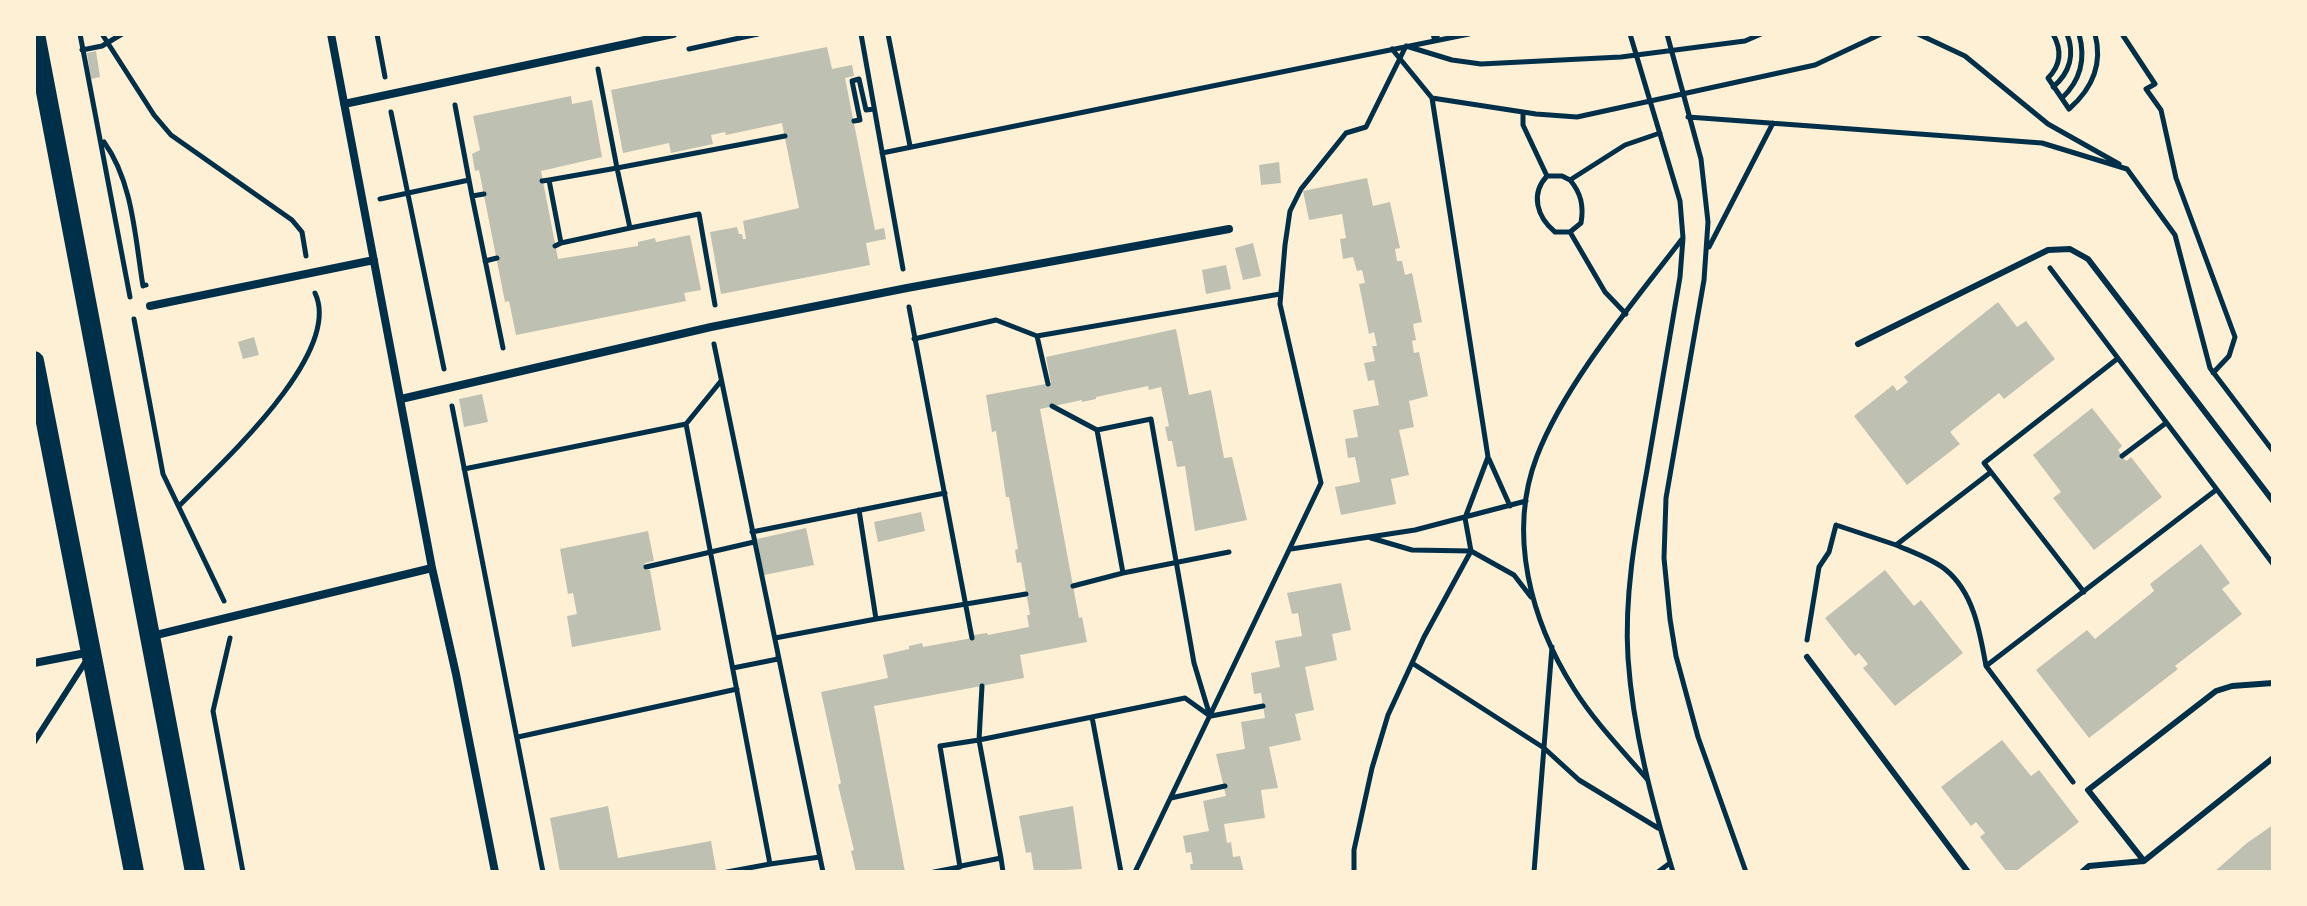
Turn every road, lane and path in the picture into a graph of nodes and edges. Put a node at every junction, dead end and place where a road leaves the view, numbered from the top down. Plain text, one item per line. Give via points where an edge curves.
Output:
1 (35, 34) edge
2 (80, 34) edge
3 (102, 34) edge
4 (122, 34) edge
5 (331, 34) edge
6 (377, 34) edge
7 (673, 34) edge
8 (861, 34) edge
9 (888, 34) edge
10 (1469, 34) edge
11 (1630, 34) edge
12 (1667, 34) edge
13 (1761, 34) edge
14 (1881, 34) edge
15 (1918, 34) edge
16 (2053, 34) edge
17 (2067, 34) edge
18 (2079, 34) edge
19 (2095, 34) edge
20 (2122, 34) edge
21 (1435, 36) edge
22 (108, 44) junction
23 (1406, 46) junction
24 (1392, 49) junction
25 (82, 50) junction
26 (1672, 51) junction
27 (1637, 55) junction
28 (1401, 60) junction
29 (598, 68) dead end
30 (385, 78) dead end
31 (2053, 87) junction
32 (1682, 95) junction
33 (1432, 98) junction
34 (2062, 98) junction
35 (1650, 103) junction
36 (344, 104) junction
37 (455, 105) dead end
38 (391, 109) dead end
39 (874, 109) junction
40 (1523, 112) junction
41 (1688, 117) junction
42 (854, 121) dead end
43 (1773, 123) junction
44 (1660, 133) junction
45 (785, 136) dead end
46 (101, 138) junction
47 (910, 146) junction
48 (882, 153) junction
49 (617, 168) junction
50 (2127, 169) junction
51 (1547, 176) junction
52 (469, 180) junction
53 (1570, 180) junction
54 (407, 193) junction
55 (484, 194) dead end
56 (472, 196) junction
57 (379, 199) dead end
58 (115, 215) dead end
59 (630, 228) junction
60 (1229, 229) dead end
61 (1570, 232) junction
62 (1683, 238) junction
63 (2048, 250) junction
64 (1707, 251) junction
65 (497, 258) dead end
66 (306, 260) dead end
67 (374, 260) junction
68 (485, 261) junction
69 (143, 286) dead end
70 (312, 288) dead end
71 (907, 288) junction
72 (1280, 294) junction
73 (150, 306) dead end
74 (716, 313) dead end
75 (1626, 314) junction
76 (711, 327) junction
77 (1037, 336) junction
78 (914, 339) junction
79 (1858, 344) dead end
80 (503, 348) dead end
81 (2117, 359) junction
82 (34, 361) edge
83 (2213, 373) junction
84 (721, 381) junction
85 (1048, 384) dead end
86 (448, 388) junction
87 (149, 393) dead end
88 (401, 399) junction
89 (1052, 406) dead end
90 (2166, 423) junction
91 (686, 424) junction
92 (1097, 430) junction
93 (2273, 451) edge
94 (2122, 456) dead end
95 (1488, 457) junction
96 (464, 469) junction
97 (1991, 472) junction
98 (2216, 490) junction
99 (945, 493) junction
100 (1526, 501) junction
101 (2273, 501) edge
102 (179, 506) junction
103 (1510, 506) junction
104 (859, 510) junction
105 (1465, 518) junction
106 (752, 532) junction
107 (1368, 537) junction
108 (754, 542) junction
109 (1896, 545) junction
110 (1290, 549) junction
111 (1471, 551) junction
112 (1229, 552) dead end
113 (710, 553) junction
114 (1177, 561) junction
115 (2273, 564) edge
116 (646, 567) dead end
117 (432, 568) junction
118 (1123, 573) junction
119 (1073, 586) dead end
120 (2084, 592) junction
121 (1026, 594) dead end
122 (223, 599) dead end
123 (1534, 601) junction
124 (966, 604) junction
125 (876, 619) junction
126 (152, 636) junction
127 (231, 636) dead end
128 (774, 638) junction
129 (972, 638) dead end
130 (1552, 646) junction
131 (92, 651) junction
132 (1807, 657) joint
133 (34, 663) edge
134 (1412, 663) junction
135 (1986, 666) junction
136 (733, 668) junction
137 (2273, 683) edge
138 (982, 686) dead end
139 (737, 689) junction
140 (1263, 706) dead end
141 (1210, 716) junction
142 (1092, 717) junction
143 (518, 737) junction
144 (979, 740) junction
145 (34, 742) edge
146 (1544, 748) junction
147 (2273, 758) edge
148 (2086, 774) dead end
149 (1648, 780) junction
150 (1225, 786) dead end
151 (1171, 798) junction
152 (1659, 828) junction
153 (820, 857) junction
154 (1001, 858) junction
155 (2144, 861) junction
156 (1670, 863) junction
157 (770, 864) junction
158 (960, 867) junction
159 (134, 872) edge
160 (195, 872) edge
161 (243, 872) edge
162 (495, 872) edge
163 (543, 872) edge
164 (727, 872) edge
165 (823, 872) edge
166 (934, 872) edge
167 (1003, 872) edge
168 (1121, 872) edge
169 (1135, 872) edge
170 (1354, 872) edge
171 (1534, 872) edge
172 (1658, 872) edge
173 (1673, 872) edge
174 (1746, 872) edge
175 (1968, 872) edge
176 (2082, 872) edge

1 - 126 main road
2 - 25 path
3 - 22 path
4 - 22 path
5 - 36 street
6 - 30 path
7 - 36 street
8 - 39 path
9 - 47 path
10 - 21 path
11 - 27 path
12 - 26 path
13 - 26 path
14 - 32 path via 1815,65
15 - 50 path via 1965,56 2048,124
16 - 31 path via 2060,52 2048,78
17 - 31 path via 2069,65
18 - 34 path via 2081,70
19 - 34 path via 2097,64 2090,85 2069,109
20 - 83 path via 2155,84 2146,89 2161,110 2176,178 2235,337 2229,356
21 - 23 path
22 - 25 path
22 - 66 path via 171,135 292,220 304,238
23 - 24 path
23 - 27 path via 1481,64
23 - 28 path
24 - 28 path
24 - 47 path
25 - 46 path
26 - 27 path
26 - 32 path
27 - 35 path
28 - 33 path
28 - 72 path via 1366,127 1346,133 1301,189 1290,211
29 - 49 path
31 - 34 path
32 - 35 path
32 - 41 path
33 - 40 path
33 - 95 path
35 - 40 path via 1577,117
35 - 44 path
36 - 67 street
37 - 52 path
38 - 54 path
39 - 42 path via 866,110 859,79 852,81 860,120
39 - 48 path
40 - 51 path via 1523,125
41 - 43 path
41 - 64 path via 1706,191
43 - 50 path via 2042,143
43 - 64 path
44 - 53 path via 1625,145
44 - 62 path via 1680,201
45 - 49 path
46 - 58 path
46 - 69 path via 118,161 125,184
47 - 48 path
48 - 71 path
49 - 59 path
49 - 59 path via 546,181 558,244
50 - 83 path via 2175,235
51 - 53 path
51 - 61 path via 1538,189 1538,210 1555,232
52 - 54 path
52 - 56 path
53 - 61 path via 1583,207 1581,223
54 - 57 path
54 - 86 path
55 - 56 path
56 - 68 path
59 - 74 path via 699,214
60 - 71 street
61 - 75 path via 1605,292
62 - 75 path
62 - 149 path via 1633,558 1628,654
63 - 79 lane
63 - 81 path via 2050,271
63 - 101 lane via 2070,249 2088,259
64 - 174 path via 1666,498 1664,558 1685,693
65 - 68 path
67 - 73 street
67 - 88 street
68 - 80 path
70 - 102 path via 319,303 318,327 302,366 261,421
71 - 76 street
71 - 78 path
72 - 77 path
72 - 110 path via 1321,483
75 - 100 path via 1561,406 1537,457
76 - 84 path
76 - 86 street
77 - 78 path via 996,320
77 - 85 path
78 - 99 path
81 - 90 path
81 - 97 path via 1984,463
82 - 131 main road
83 - 93 path
84 - 91 path
84 - 106 path
86 - 88 street
86 - 96 path
87 - 102 path via 163,474
88 - 117 street
89 - 92 path
90 - 94 path
90 - 98 path
91 - 96 path
91 - 113 path
92 - 114 path via 1151,419
92 - 118 path
95 - 103 path
95 - 105 path
96 - 143 path
97 - 109 path
97 - 120 path
98 - 115 path
98 - 120 path
99 - 104 path
99 - 124 path
100 - 103 path
100 - 123 path via 1523,556
102 - 122 path
103 - 105 path
104 - 106 path
104 - 125 path
105 - 107 path
105 - 111 path
106 - 108 path
107 - 110 path
107 - 111 path via 1412,550
108 - 113 path
108 - 128 path
109 - 132 path via 1836,525 1819,567
109 - 135 path via 1957,580 1978,624
110 - 141 path
111 - 123 path via 1514,575
111 - 134 path
112 - 114 path
113 - 116 path
113 - 136 path
114 - 118 path
114 - 141 path via 1194,663
117 - 126 street
117 - 162 street
118 - 119 path
120 - 135 path
121 - 124 path
123 - 130 path
124 - 125 path
124 - 129 path
125 - 128 path
126 - 160 main road
127 - 161 path via 213,711
128 - 136 path via 778,659
128 - 153 path
130 - 146 path
130 - 149 path via 1574,689
131 - 133 street
131 - 145 lane
131 - 159 main road
132 - 175 lane
134 - 146 path
134 - 170 path via 1372,768
135 - 148 path via 2074,783
136 - 139 path
137 - 155 lane via 2216,691 2088,790
138 - 144 path
139 - 143 path
139 - 157 path
140 - 141 path
141 - 142 path via 1185,698
141 - 151 path
142 - 144 path
142 - 168 path
143 - 163 path
144 - 154 path
144 - 158 path via 940,746
146 - 152 path via 1579,780
146 - 171 path
147 - 155 lane
149 - 152 path
150 - 151 path
151 - 169 path
152 - 156 path
153 - 157 path
153 - 165 path
154 - 158 path
154 - 167 path
155 - 176 lane via 2089,866
156 - 172 path
156 - 173 path
157 - 164 path
158 - 166 path

